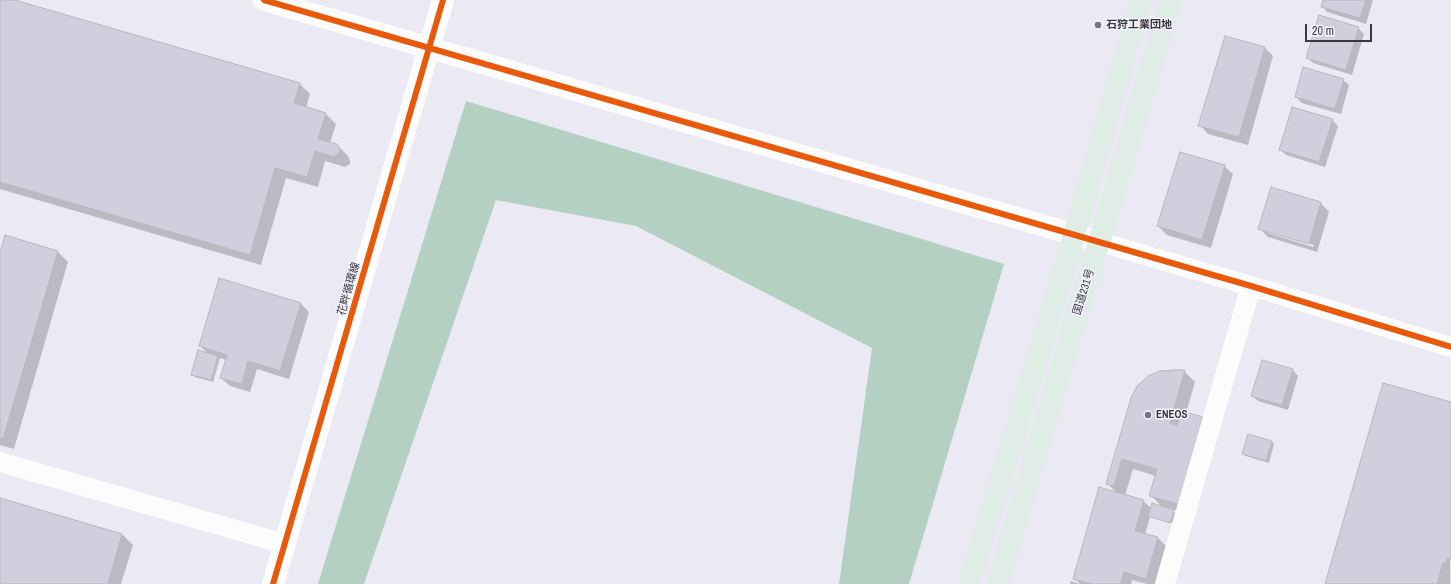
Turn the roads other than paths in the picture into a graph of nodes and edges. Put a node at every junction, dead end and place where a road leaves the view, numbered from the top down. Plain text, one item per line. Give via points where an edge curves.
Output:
1 (264, 0) edge
2 (444, 0) edge
3 (1141, 0) edge
4 (1171, 0) edge
5 (429, 48) junction
6 (1074, 234) junction
7 (1100, 242) junction
8 (1251, 286) junction
9 (1451, 347) edge
10 (0, 462) edge
11 (285, 544) junction
12 (273, 584) edge
13 (969, 584) edge
14 (998, 584) edge
15 (1165, 584) edge

1 - 5 street
2 - 5 street, 花畔循環線
3 - 6 highway
4 - 7 highway, 国道231号
5 - 6 street
5 - 11 street, 花畔循環線
6 - 7 street
6 - 13 highway
7 - 8 street
7 - 14 highway, 国道231号
8 - 9 street
8 - 15 street
10 - 11 street
11 - 12 street, 花畔循環線

